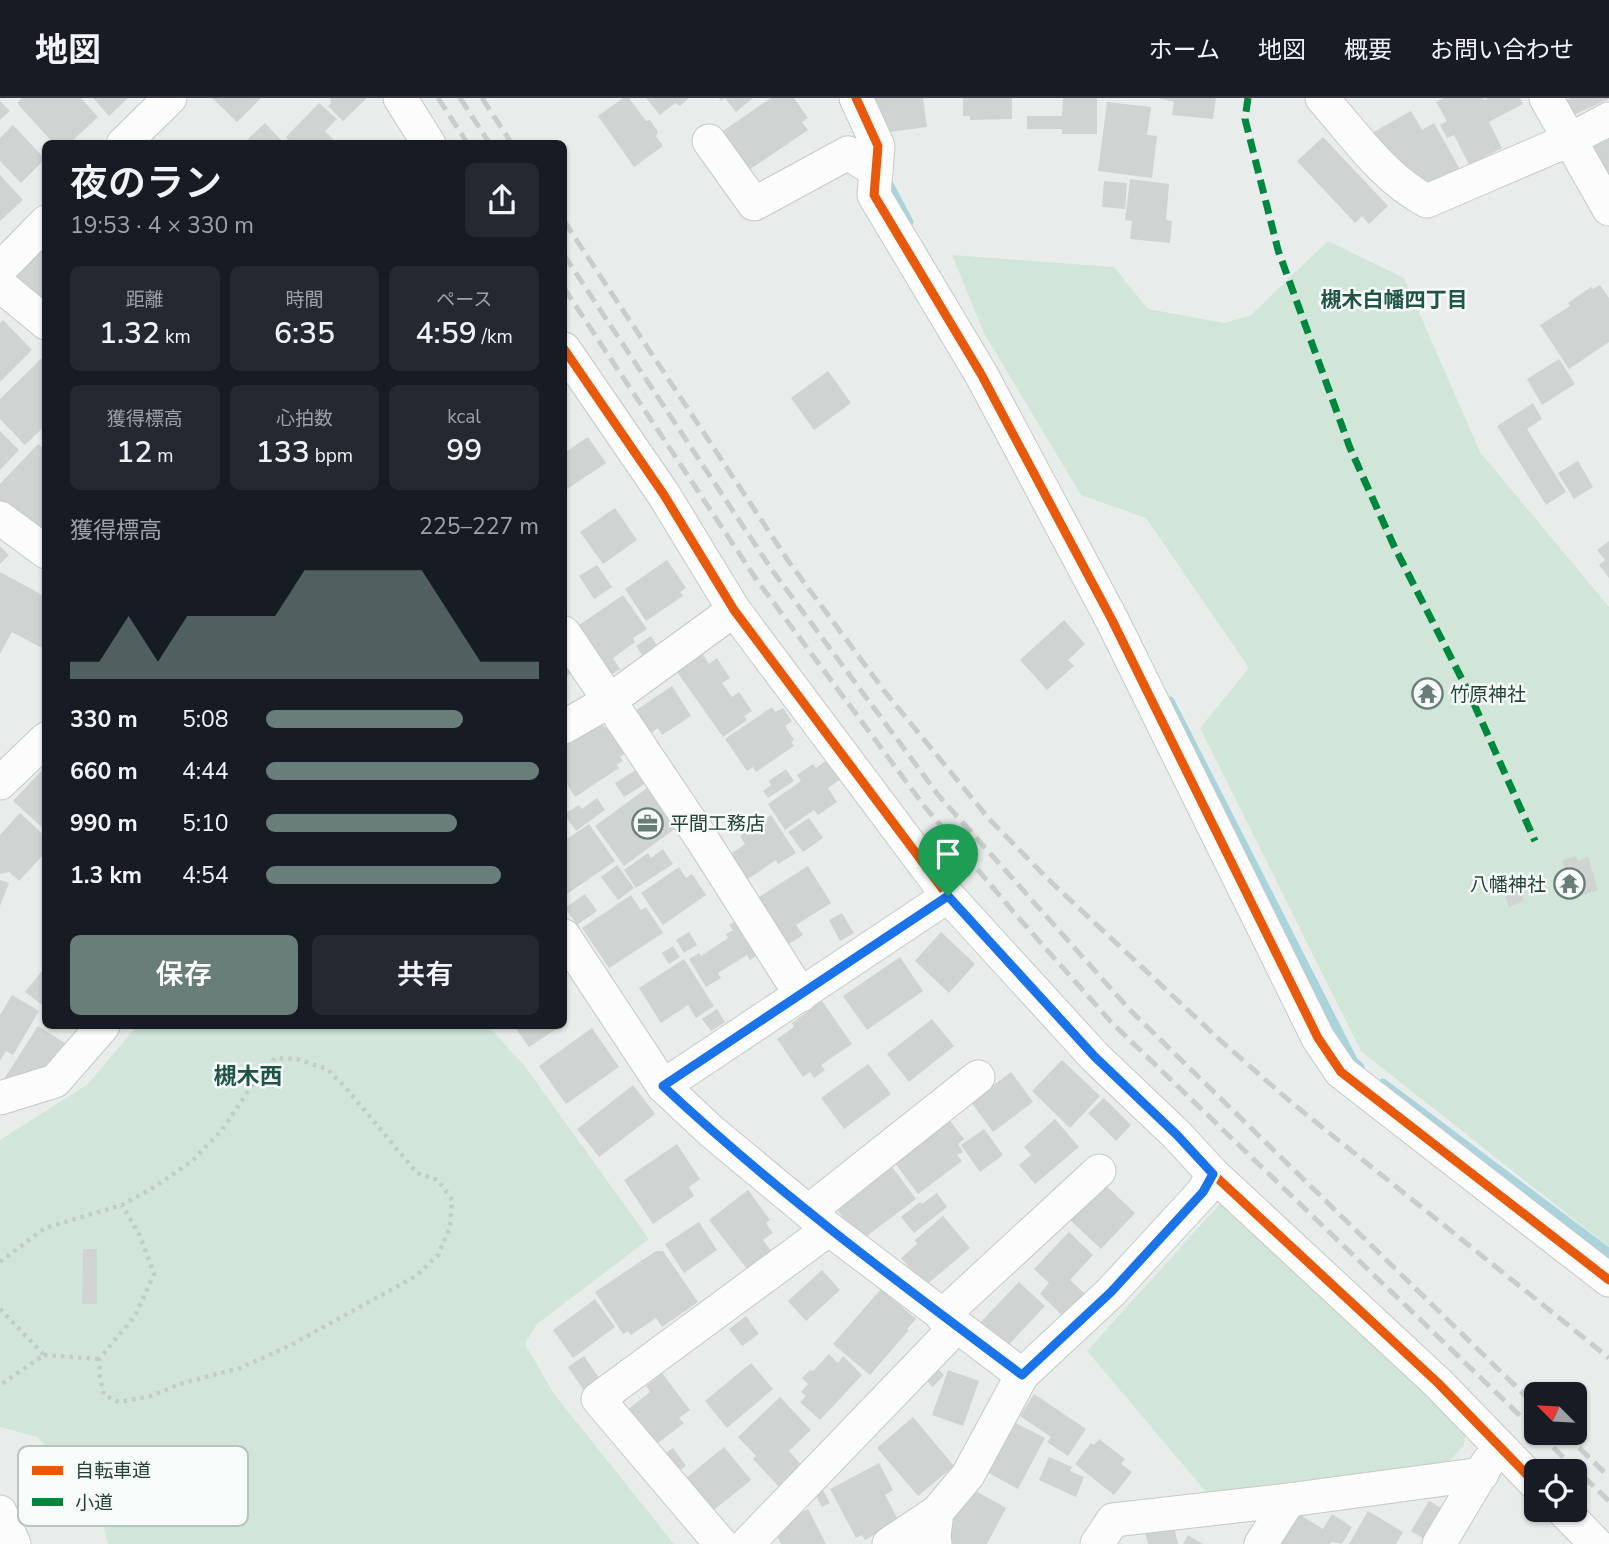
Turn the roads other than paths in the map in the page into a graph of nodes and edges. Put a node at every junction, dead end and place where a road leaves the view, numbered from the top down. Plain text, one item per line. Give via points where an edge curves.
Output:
1 (170, 98) edge
2 (400, 98) edge
3 (856, 98) edge
4 (1322, 98) edge
5 (1546, 98) edge
6 (1609, 119) edge
7 (134, 140) edge
8 (426, 140) edge
9 (1569, 140) junction
10 (709, 141) dead end
11 (876, 171) junction
12 (1609, 209) edge
13 (42, 228) edge
14 (3, 290) edge
15 (42, 320) edge
16 (567, 358) edge
17 (0, 518) edge
18 (42, 549) edge
19 (734, 610) junction
20 (567, 638) edge
21 (609, 701) junction
22 (567, 725) edge
23 (42, 743) edge
24 (0, 783) edge
25 (948, 896) junction
26 (567, 941) edge
27 (801, 995) junction
28 (100, 1029) edge
29 (978, 1077) dead end
30 (663, 1086) junction
31 (0, 1098) edge
32 (1099, 1171) dead end
33 (1213, 1174) junction
34 (819, 1220) junction
35 (1609, 1280) edge
36 (949, 1321) junction
37 (1022, 1375) junction
38 (1497, 1444) junction
39 (1524, 1472) edge
40 (1482, 1474) junction
41 (1289, 1500) junction
42 (937, 1511) junction
43 (0, 1512) edge
44 (1575, 1522) edge
45 (14, 1544) edge
46 (721, 1544) edge
47 (747, 1544) edge
48 (889, 1544) edge
49 (935, 1544) edge
50 (1097, 1544) edge
51 (1261, 1544) edge
52 (1439, 1544) edge
53 (1596, 1544) edge

1 - 7 street
2 - 8 street
3 - 11 street via 878,146
4 - 9 street via 1392,177 1427,201
5 - 9 street
6 - 9 street
9 - 12 street
10 - 11 street via 754,204 848,153
11 - 35 street via 874,195 981,374 1105,608 1318,1038 1340,1072
13 - 14 street
14 - 15 street
16 - 19 street via 664,495
17 - 18 street
19 - 21 street
19 - 25 street
20 - 21 street
21 - 22 street
21 - 27 street
23 - 24 street
25 - 27 street
25 - 33 street via 1095,1057
26 - 30 street
27 - 30 street
28 - 31 street via 55,1081
29 - 34 street
30 - 34 street
32 - 36 street
33 - 37 street via 1203,1192 1111,1292
33 - 38 street via 1438,1383
34 - 36 street
34 - 46 street via 598,1399
36 - 37 street
36 - 47 street
37 - 42 street via 968,1475
38 - 39 street
38 - 40 street
40 - 41 street
40 - 52 street
41 - 50 street via 1113,1520
41 - 51 street
42 - 48 street
42 - 49 street
43 - 45 street
44 - 53 street

